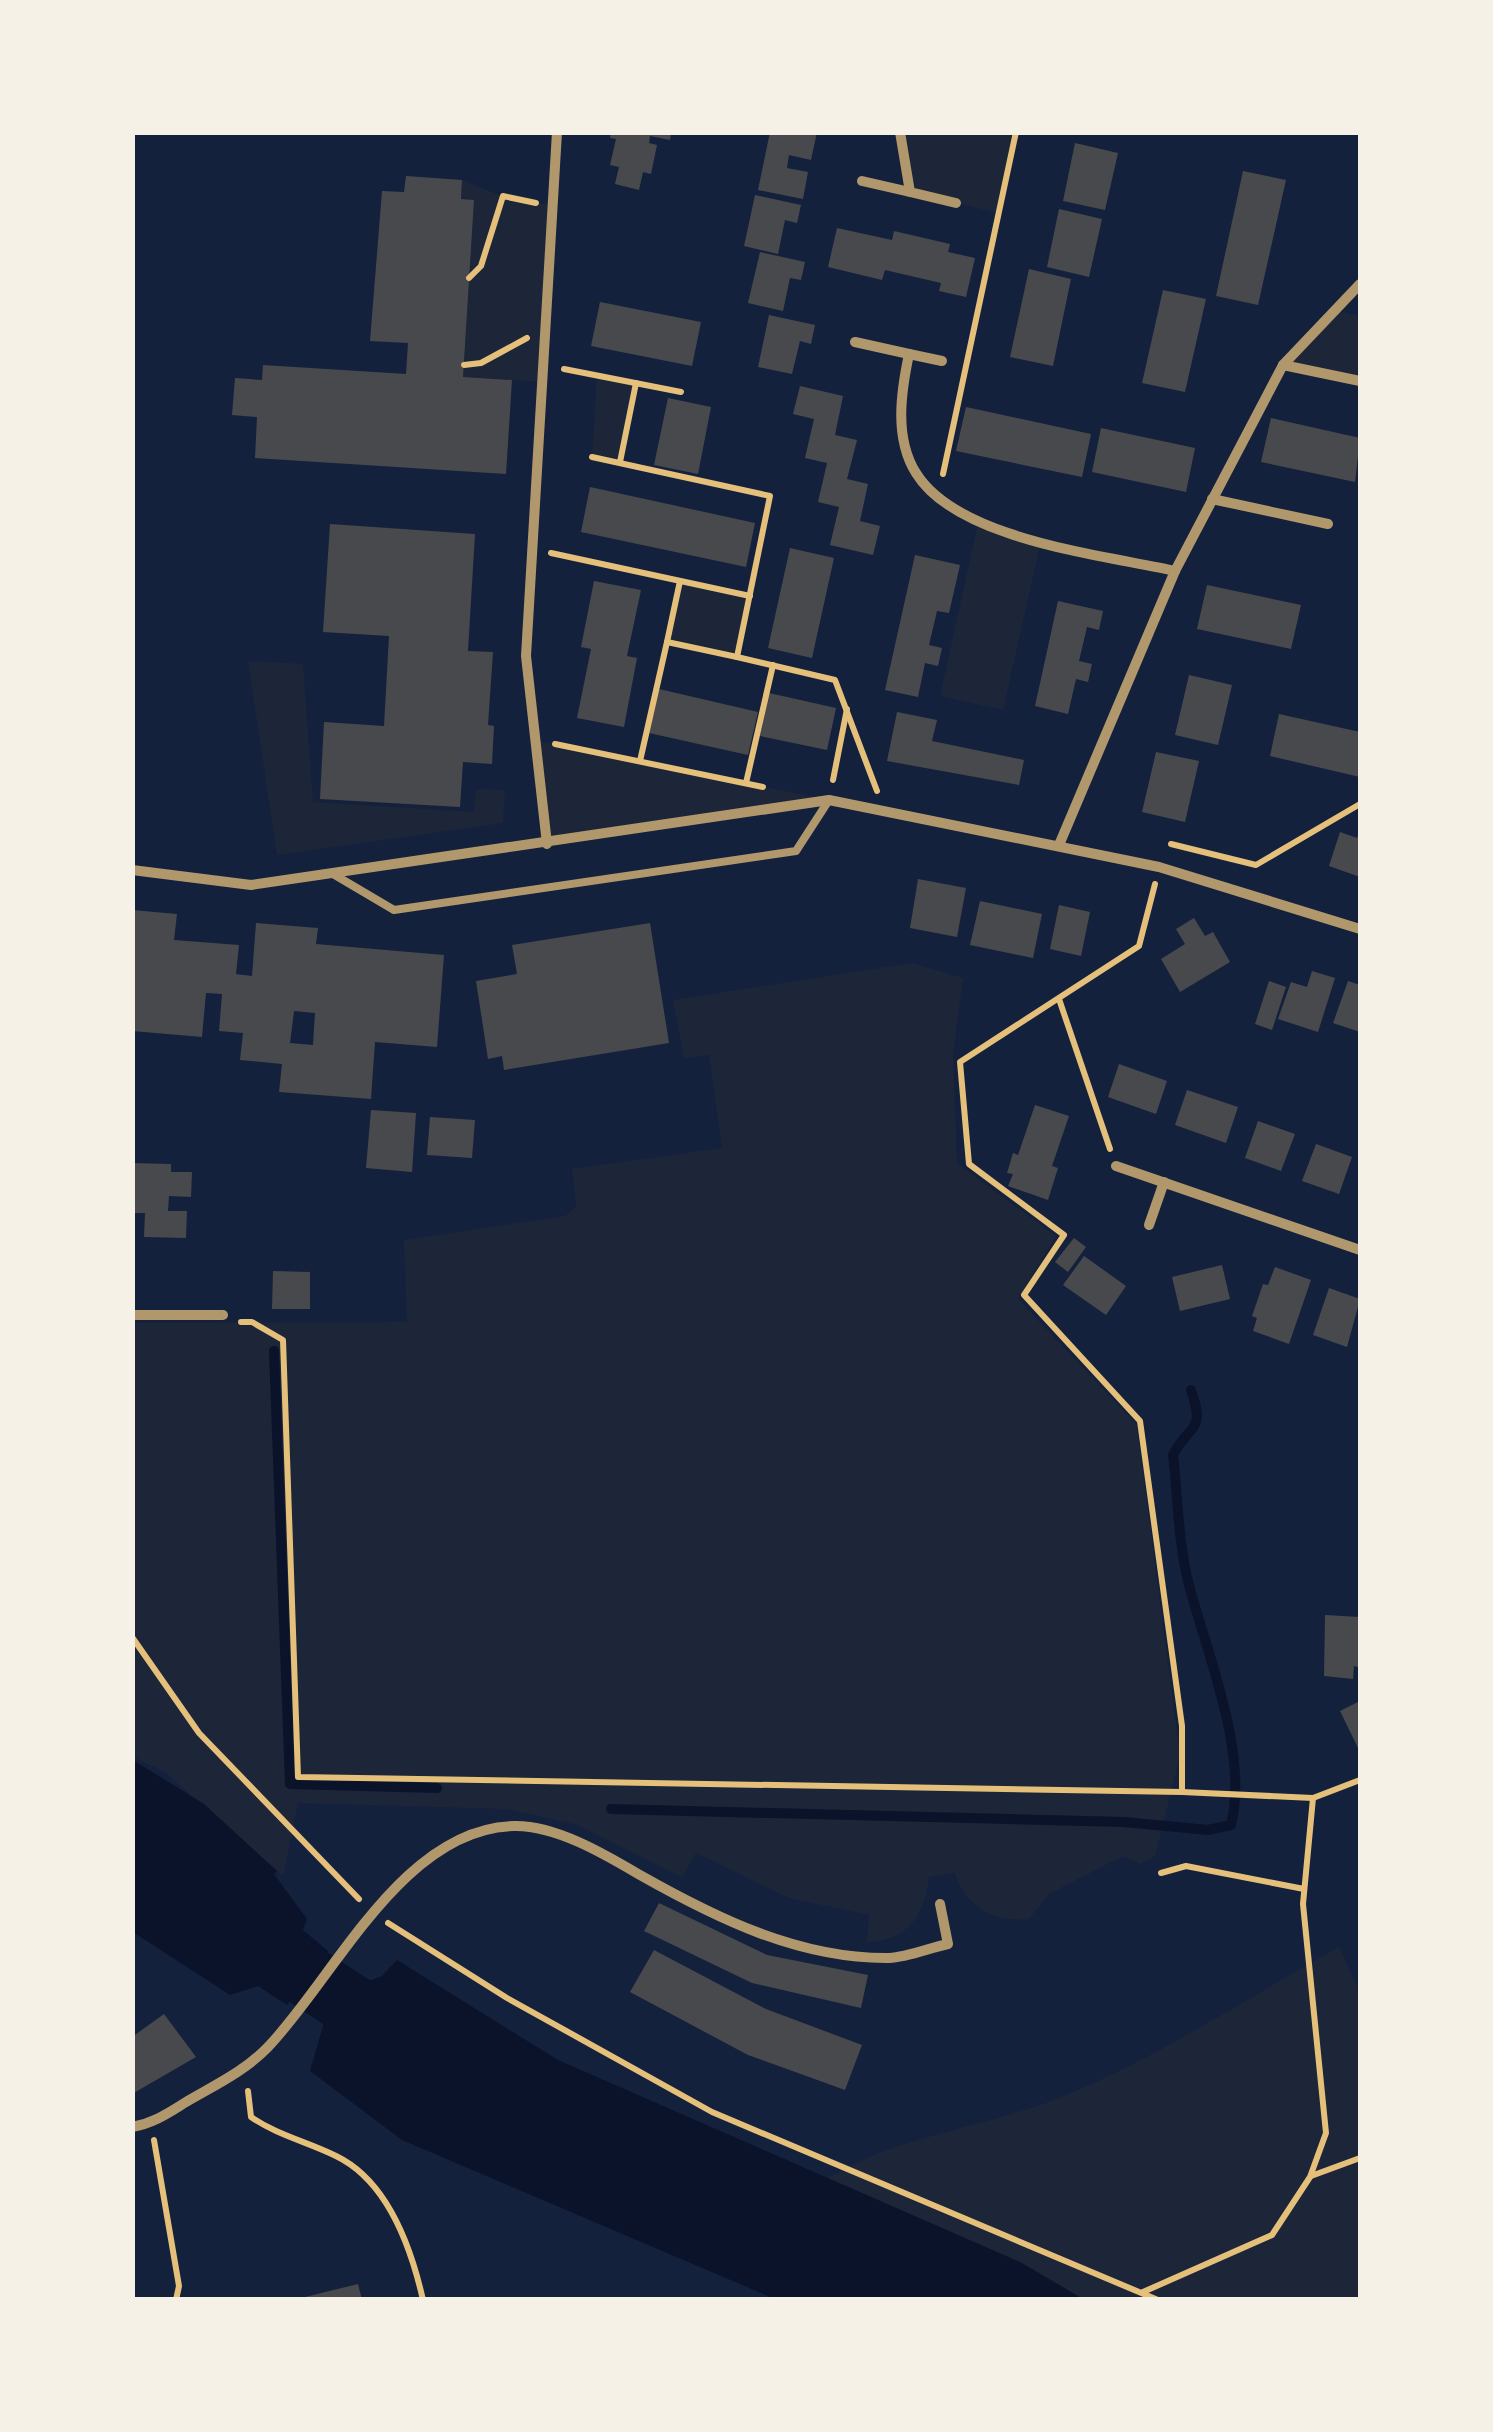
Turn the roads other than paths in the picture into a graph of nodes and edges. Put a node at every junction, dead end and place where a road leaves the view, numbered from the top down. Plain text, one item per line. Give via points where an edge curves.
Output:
1 (557, 132) edge
2 (900, 132) edge
3 (862, 181) dead end
4 (910, 192) junction
5 (956, 203) dead end
6 (1360, 284) edge
7 (855, 342) dead end
8 (909, 354) junction
9 (942, 361) dead end
10 (1283, 365) junction
11 (1360, 381) edge
12 (1212, 499) junction
13 (1328, 524) dead end
14 (1176, 571) junction
15 (829, 800) junction
16 (546, 844) junction
17 (1059, 845) junction
18 (132, 870) edge
19 (333, 874) junction
20 (1360, 929) edge
21 (1116, 1166) road end
22 (1164, 1182) junction
23 (1149, 1225) dead end
24 (1360, 1250) edge
25 (132, 1316) edge
26 (228, 1318) road end
27 (940, 1904) dead end
28 (132, 2127) edge

1 - 16 street via 526,656
2 - 4 street
3 - 4 street
4 - 5 street
6 - 10 street
7 - 8 street
8 - 9 street
8 - 14 street via 900,393 904,440 916,473 938,498 978,523
10 - 11 street
10 - 12 street
12 - 13 street
12 - 14 street
14 - 17 street
15 - 16 street
15 - 17 street
15 - 19 lane via 796,851 394,910
16 - 19 street
17 - 20 street via 1159,866
18 - 19 street via 251,885
21 - 22 street
22 - 23 street
22 - 24 street
25 - 26 street
27 - 28 street via 948,1944 891,1958 791,1946 696,1907 585,1843 515,1825 457,1839 373,1914 248,2065 152,2124

